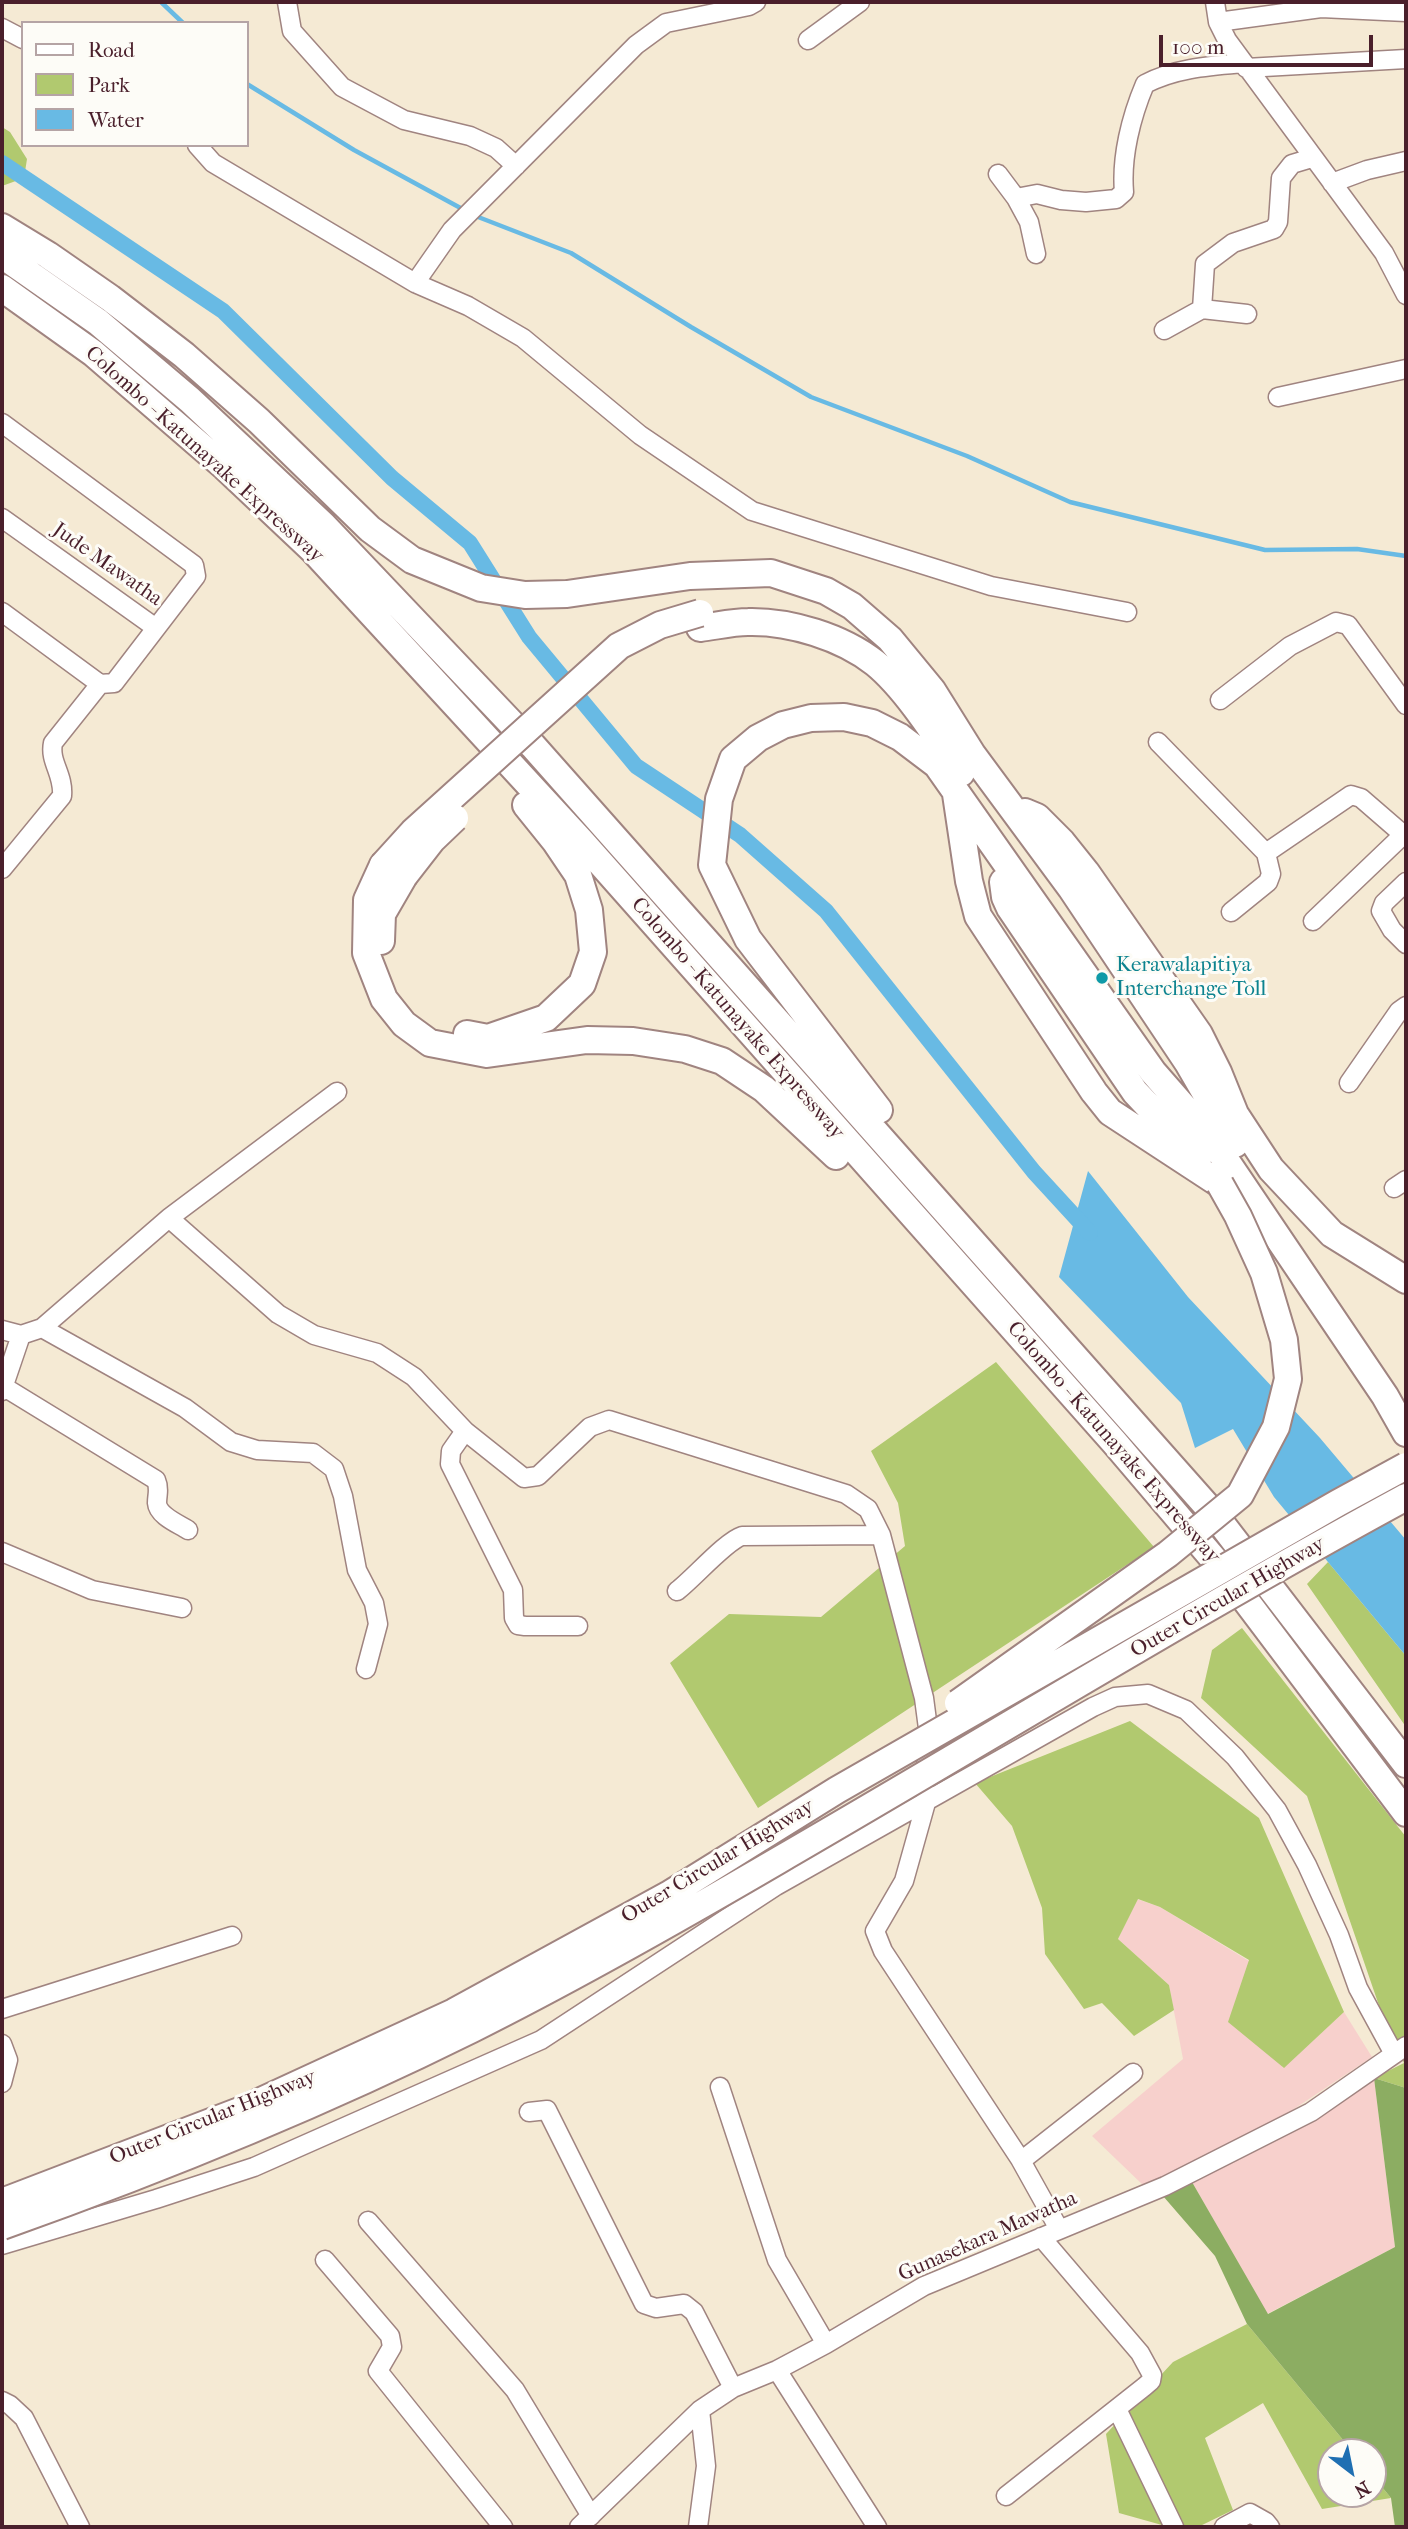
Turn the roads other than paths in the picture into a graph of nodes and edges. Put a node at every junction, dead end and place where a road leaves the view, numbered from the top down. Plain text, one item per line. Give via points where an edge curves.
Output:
1 (287, 2) edge
2 (756, 2) edge
3 (860, 2) edge
4 (1215, 2) edge
5 (1406, 12) edge
6 (1218, 22) junction
7 (2, 29) edge
8 (21, 39) edge
9 (808, 40) dead end
10 (1406, 59) edge
11 (1245, 66) junction
12 (199, 147) edge
13 (1312, 158) junction
14 (1406, 161) edge
15 (516, 166) junction
16 (998, 174) dead end
17 (1332, 183) junction
18 (1016, 198) junction
19 (2, 227) edge
20 (1036, 254) dead end
21 (2, 255) edge
22 (415, 283) junction
23 (2, 288) edge
24 (1406, 295) edge
25 (1202, 309) junction
26 (1247, 314) dead end
27 (1164, 330) dead end
28 (1406, 369) edge
29 (1278, 397) dead end
30 (2, 422) edge
31 (2, 518) edge
32 (313, 550) junction
33 (2, 612) edge
34 (1127, 612) dead end
35 (700, 621) junction
36 (156, 628) junction
37 (100, 684) junction
38 (1220, 700) dead end
39 (1406, 705) edge
40 (1158, 742) dead end
41 (972, 754) junction
42 (995, 784) junction
43 (955, 790) junction
44 (986, 834) junction
45 (1405, 836) edge
46 (1266, 853) junction
47 (2, 869) edge
48 (393, 870) junction
49 (1003, 882) junction
50 (1406, 882) edge
51 (1231, 912) dead end
52 (1312, 921) dead end
53 (1405, 946) edge
54 (1406, 1006) edge
55 (1349, 1083) dead end
56 (337, 1092) dead end
57 (1171, 1129) junction
58 (1209, 1136) junction
59 (1243, 1140) junction
60 (1220, 1184) junction
61 (169, 1219) junction
62 (1406, 1280) edge
63 (1012, 1284) junction
64 (42, 1328) junction
65 (2, 1330) edge
66 (21, 1335) junction
67 (1036, 1354) junction
68 (3, 1389) edge
69 (1406, 1400) edge
70 (465, 1431) junction
71 (1406, 1433) edge
72 (1406, 1466) edge
73 (1406, 1499) edge
74 (188, 1530) dead end
75 (881, 1535) junction
76 (2, 1552) edge
77 (677, 1591) dead end
78 (182, 1608) dead end
79 (578, 1626) dead end
80 (366, 1669) dead end
81 (1406, 1764) edge
82 (837, 1790) junction
83 (927, 1799) junction
84 (1406, 1813) edge
85 (232, 1936) dead end
86 (2, 2009) edge
87 (2, 2043) edge
88 (1400, 2050) edge
89 (1133, 2073) dead end
90 (2, 2083) edge
91 (720, 2087) dead end
92 (529, 2112) dead end
93 (1021, 2161) junction
94 (2, 2202) edge
95 (368, 2221) dead end
96 (2, 2226) edge
97 (1059, 2229) junction
98 (1041, 2237) junction
99 (2, 2245) edge
100 (325, 2260) dead end
101 (826, 2344) junction
102 (777, 2370) junction
103 (733, 2388) junction
104 (2, 2401) edge
105 (1117, 2409) junction
106 (700, 2410) junction
107 (1006, 2496) dead end
108 (585, 2522) edge
109 (80, 2527) edge
110 (503, 2527) edge
111 (698, 2527) edge
112 (877, 2527) edge
113 (1174, 2527) edge
114 (1224, 2527) edge
115 (1270, 2527) edge

1 - 15 street via 292,31 342,87 404,120 488,144
2 - 15 street via 666,23 636,45
3 - 9 street
4 - 6 street
5 - 6 street via 1321,8
6 - 11 street
7 - 8 street
10 - 11 street
11 - 13 street
11 - 18 street via 1200,66 1145,84 1133,112 1124,192 1116,199 1086,202 1037,194
12 - 22 street via 213,163
13 - 17 street
13 - 25 street via 1292,164 1281,178 1274,229 1233,243 1205,264
14 - 17 street
15 - 22 street via 452,230
16 - 18 street
17 - 24 street via 1384,253
18 - 20 street via 1029,222
19 - 41 highway via 110,298 184,355 370,529 412,560 481,588 525,594 567,594 690,576 771,573 826,591 852,606 890,639 932,690
21 - 63 highway, Colombo - Katunayake Expressway via 98,322 180,391 323,525 533,746
22 - 34 street via 468,306 523,338 640,435 752,511 991,586
23 - 32 highway, Colombo - Katunayake Expressway via 93,353
25 - 26 street
25 - 27 street
28 - 29 street
30 - 36 street via 194,565 196,576
31 - 36 street, Jude Mawatha
32 - 48 highway via 555,841 578,875 589,910 593,952 582,984 547,1018 488,1038 438,1030 412,1014 397,993 381,952 382,914
32 - 67 highway, Colombo - Katunayake Expressway via 581,841
33 - 37 street
35 - 48 highway, bridge via 660,625 619,646 413,832
35 - 58 highway via 794,627 838,642 874,662 896,684
35 - 59 highway via 774,607 813,618 878,653 910,681
36 - 37 street, Jude Mawatha via 114,683
37 - 47 street, Jude Mawatha via 53,743 62,796
38 - 39 street via 1290,646 1336,622 1348,625
40 - 46 street
41 - 42 highway
41 - 59 highway via 1094,860 1208,1030
42 - 59 highway
42 - 59 highway via 1035,823 1074,874 1183,1034
43 - 44 highway
43 - 60 highway via 978,916 1094,1092 1110,1112
43 - 63 highway via 937,765 881,728 844,717 783,725 758,738 733,760 719,799 712,865 748,939
44 - 49 highway
44 - 57 highway via 991,887 999,915 1014,941 1126,1099
44 - 58 highway via 1153,1072
44 - 60 highway via 980,890 1001,937 1116,1103
45 - 46 street via 1361,798 1351,795
45 - 52 street
46 - 51 street via 1271,874 1268,882
48 - 67 highway via 367,900 366,953 384,999 404,1024 430,1043 487,1054 587,1040 633,1041 685,1049 722,1061 764,1089 813,1133
49 - 57 highway via 1010,908 1072,1000 1135,1092
49 - 60 highway
50 - 53 street via 1381,911
54 - 55 street
56 - 61 street
57 - 60 highway
58 - 71 highway
59 - 62 highway via 1332,1234
59 - 69 highway
60 - 82 highway, bridge via 1264,1273 1284,1339 1288,1379 1276,1427 1240,1495 1168,1554
61 - 64 street
61 - 70 street via 278,1314 314,1335 377,1353 414,1377
63 - 81 highway, Colombo - Katunayake Expressway via 1214,1514
64 - 66 street
64 - 80 street via 185,1408 231,1442 257,1450 313,1453 334,1469 344,1496 357,1570 374,1603 378,1624
65 - 66 street
66 - 68 street
67 - 84 highway, Colombo - Katunayake Expressway via 1222,1569
68 - 74 street via 156,1480 160,1511
70 - 75 street via 524,1478 538,1476 590,1427 609,1420 846,1494 868,1509
70 - 79 street via 451,1451 450,1464 513,1590 517,1625
72 - 82 highway, Outer Circular Highway, bridge
73 - 96 highway, Outer Circular Highway, bridge via 680,1917 473,2029 283,2118
75 - 77 street via 742,1536
75 - 83 street via 924,1698 929,1736
76 - 78 street via 92,1590
82 - 94 highway, Outer Circular Highway, bridge via 668,1895 454,2012 237,2112
83 - 88 street via 1115,1697 1148,1694 1186,1710 1235,1757 1277,1810 1307,1865 1373,2018
83 - 93 street via 904,1881 875,1931
83 - 99 street via 776,1886 541,2040 254,2166
85 - 86 street
87 - 90 street via 8,2060
88 - 97 street, Gunasekara Mawatha via 1299,2118 1165,2186
89 - 93 street
91 - 101 street via 777,2260
92 - 103 street via 547,2110 644,2304 656,2308 684,2304 694,2312
93 - 97 street
95 - 108 street via 515,2390
97 - 98 street, Gunasekara Mawatha
98 - 101 street, Gunasekara Mawatha via 924,2286
98 - 105 street via 1140,2353 1152,2375 1151,2381
100 - 110 street via 390,2336 392,2347 378,2371
101 - 102 street, Gunasekara Mawatha
102 - 103 street, Gunasekara Mawatha
102 - 112 street
103 - 106 street, Gunasekara Mawatha
104 - 109 street via 24,2418
105 - 107 street
105 - 113 street
106 - 108 street, Gunasekara Mawatha
106 - 111 street via 706,2466
114 - 115 street via 1250,2513

